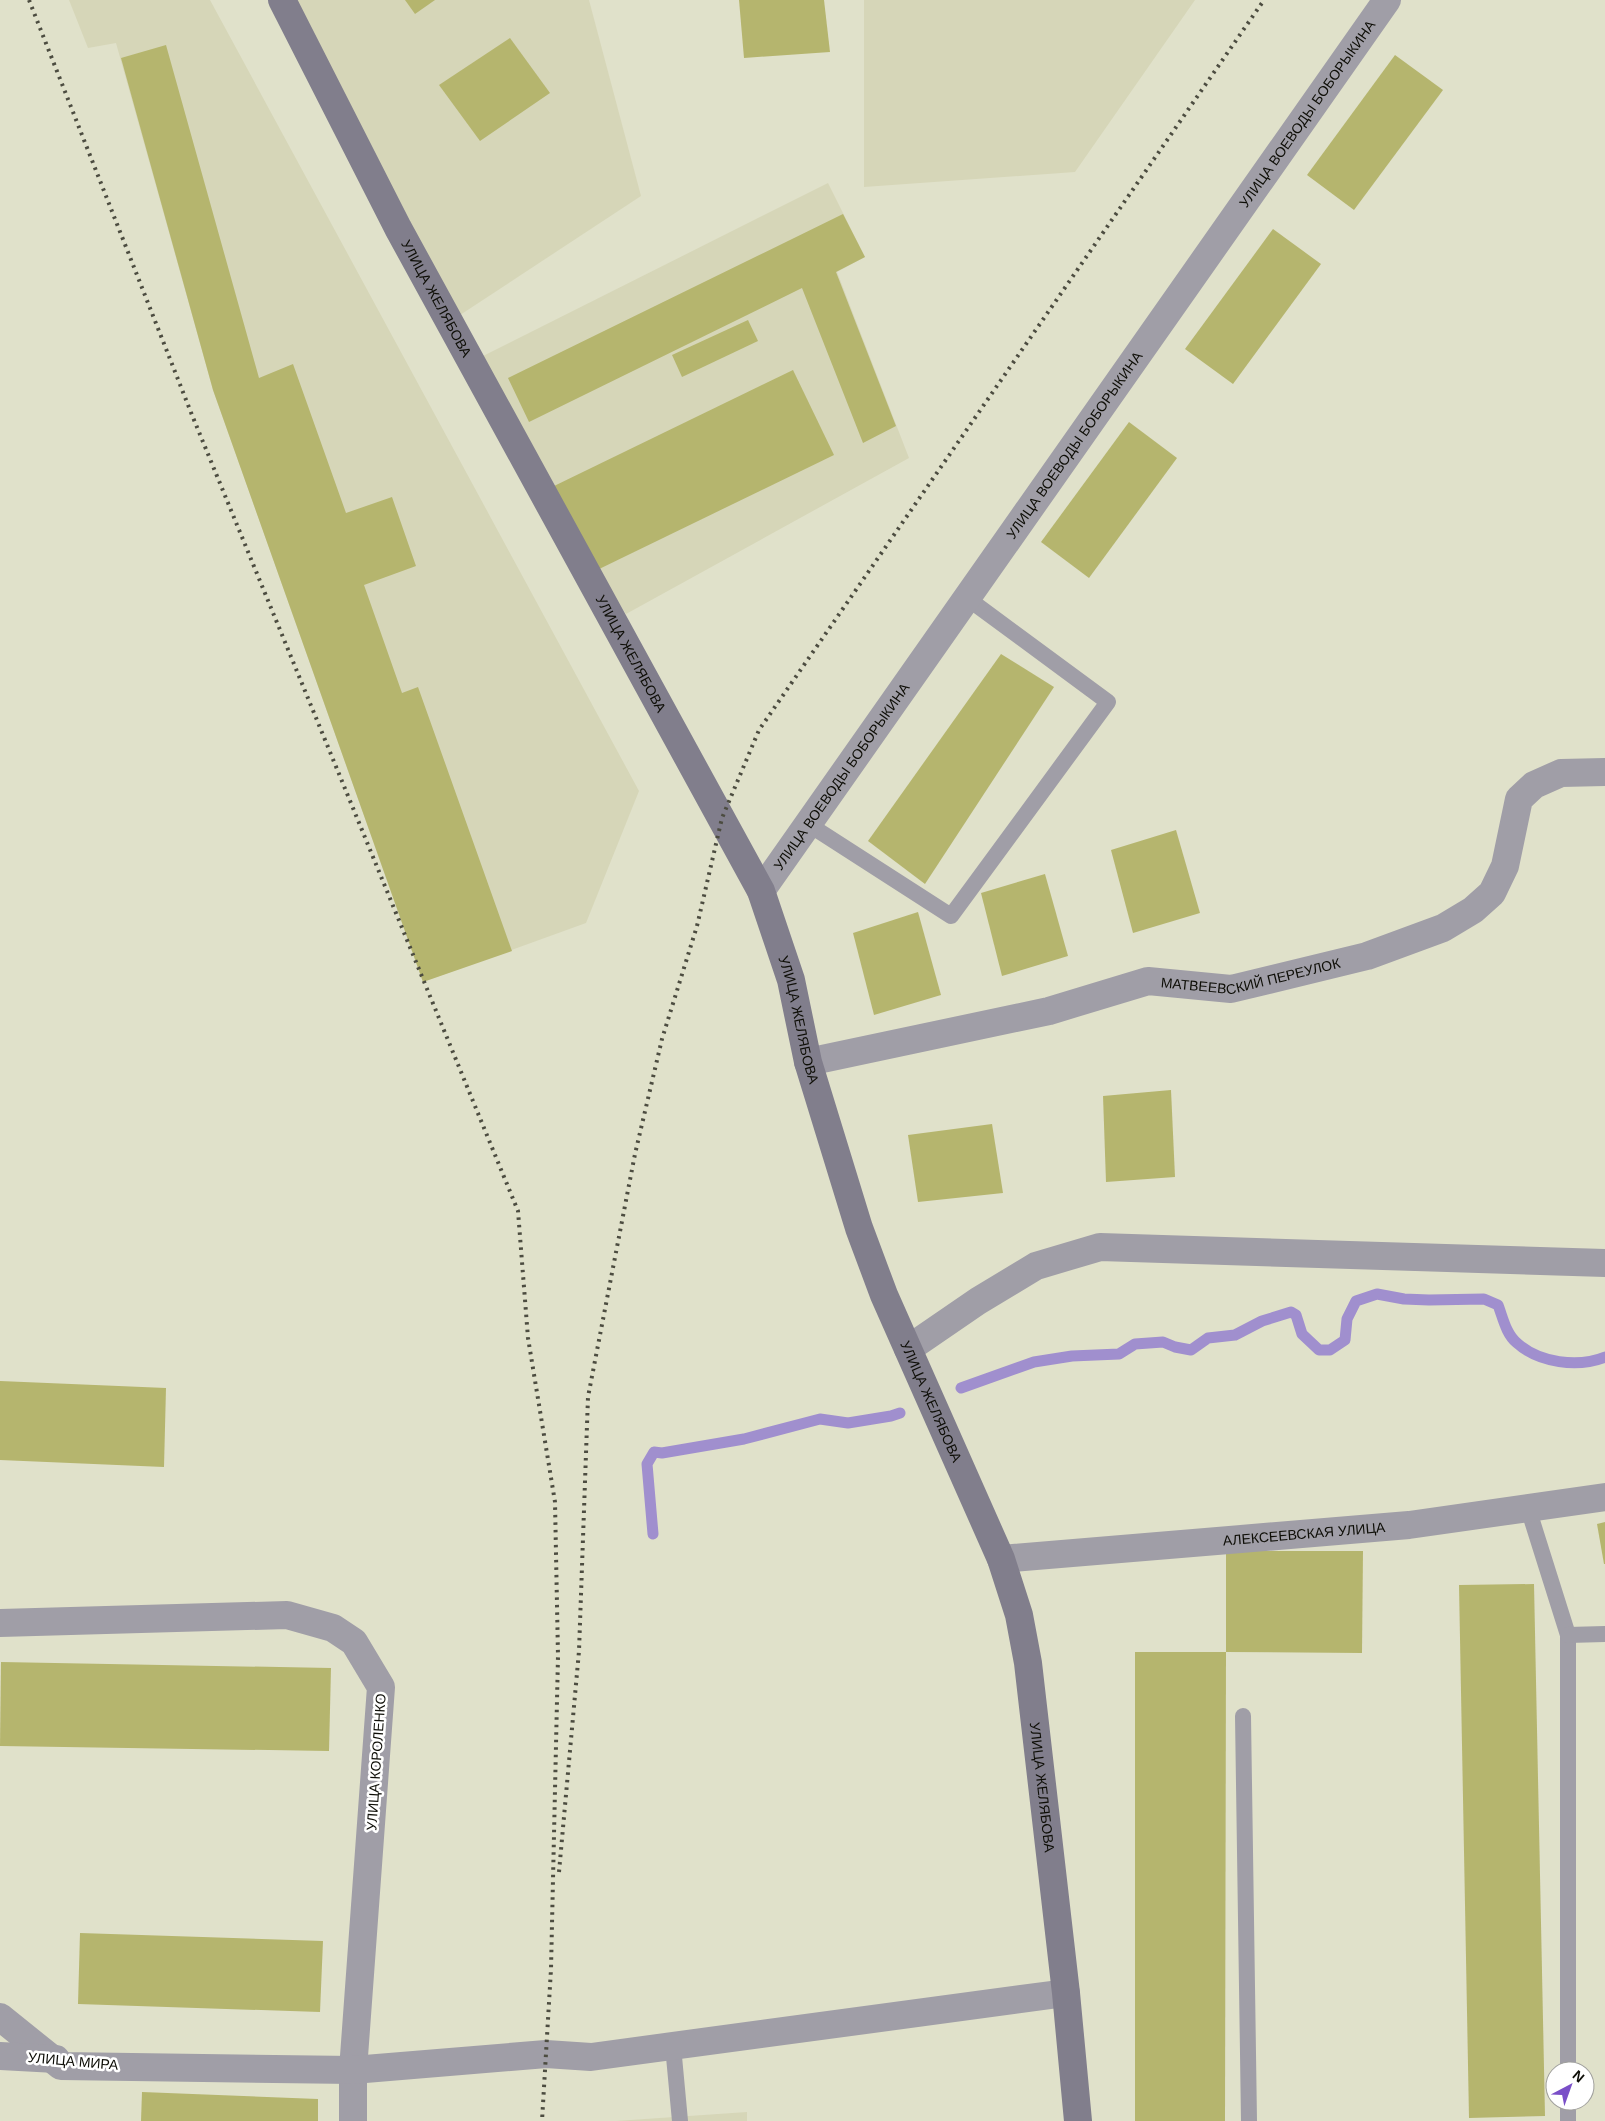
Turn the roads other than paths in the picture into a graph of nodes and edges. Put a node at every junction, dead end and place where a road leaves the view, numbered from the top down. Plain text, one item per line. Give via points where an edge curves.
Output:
1 (282, 0) edge
2 (1388, 0) edge
3 (967, 598) junction
4 (1605, 772) edge
5 (808, 824) junction
6 (761, 891) junction
7 (808, 1062) junction
8 (1605, 1263) edge
9 (908, 1350) junction
10 (1605, 1497) edge
11 (1528, 1508) junction
12 (1001, 1559) junction
13 (0, 1623) edge
14 (1605, 1634) edge
15 (1568, 1635) junction
16 (1243, 1716) dead end
17 (1066, 1993) junction
18 (0, 2017) edge
19 (673, 2046) junction
20 (0, 2056) edge
21 (51, 2058) junction
22 (1568, 2061) edge
23 (354, 2070) junction
24 (353, 2121) edge
25 (680, 2121) edge
26 (1078, 2121) edge
27 (1249, 2121) edge

1 - 6 main road, УЛИЦА ЖЕЛЯБОВА via 398,228
2 - 3 street, УЛИЦА ВОЕВОДЫ БОБОРЫКИНА
3 - 5 street, УЛИЦА ВОЕВОДЫ БОБОРЫКИНА
3 - 5 lane via 1108,702 951,916
4 - 7 street, МАТВЕЕВСКИЙ ПЕРЕУЛОК via 1560,773 1534,785 1519,799 1505,866 1492,893 1473,910 1442,928 1367,956 1231,989 1148,981 1049,1011
5 - 6 street, УЛИЦА ВОЕВОДЫ БОБОРЫКИНА
6 - 7 main road, УЛИЦА ЖЕЛЯБОВА via 791,980
7 - 9 main road, УЛИЦА ЖЕЛЯБОВА via 859,1228
8 - 9 street via 1100,1247 1036,1266 978,1301
9 - 12 main road, УЛИЦА ЖЕЛЯБОВА
10 - 11 street, АЛЕКСЕЕВСКАЯ УЛИЦА
11 - 12 street, АЛЕКСЕЕВСКАЯ УЛИЦА via 1409,1525
11 - 15 lane
12 - 17 main road, УЛИЦА ЖЕЛЯБОВА via 1028,1663
13 - 23 street, УЛИЦА КОРОЛЕНКО via 287,1615 333,1628 354,1642 381,1688
14 - 15 lane
15 - 22 lane
16 - 27 lane
17 - 19 street
17 - 26 main road, УЛИЦА ЖЕЛЯБОВА
18 - 21 street
19 - 23 street via 591,2057 546,2054
19 - 25 lane
20 - 21 street, УЛИЦА МИРА
21 - 23 street via 61,2066
23 - 24 street

